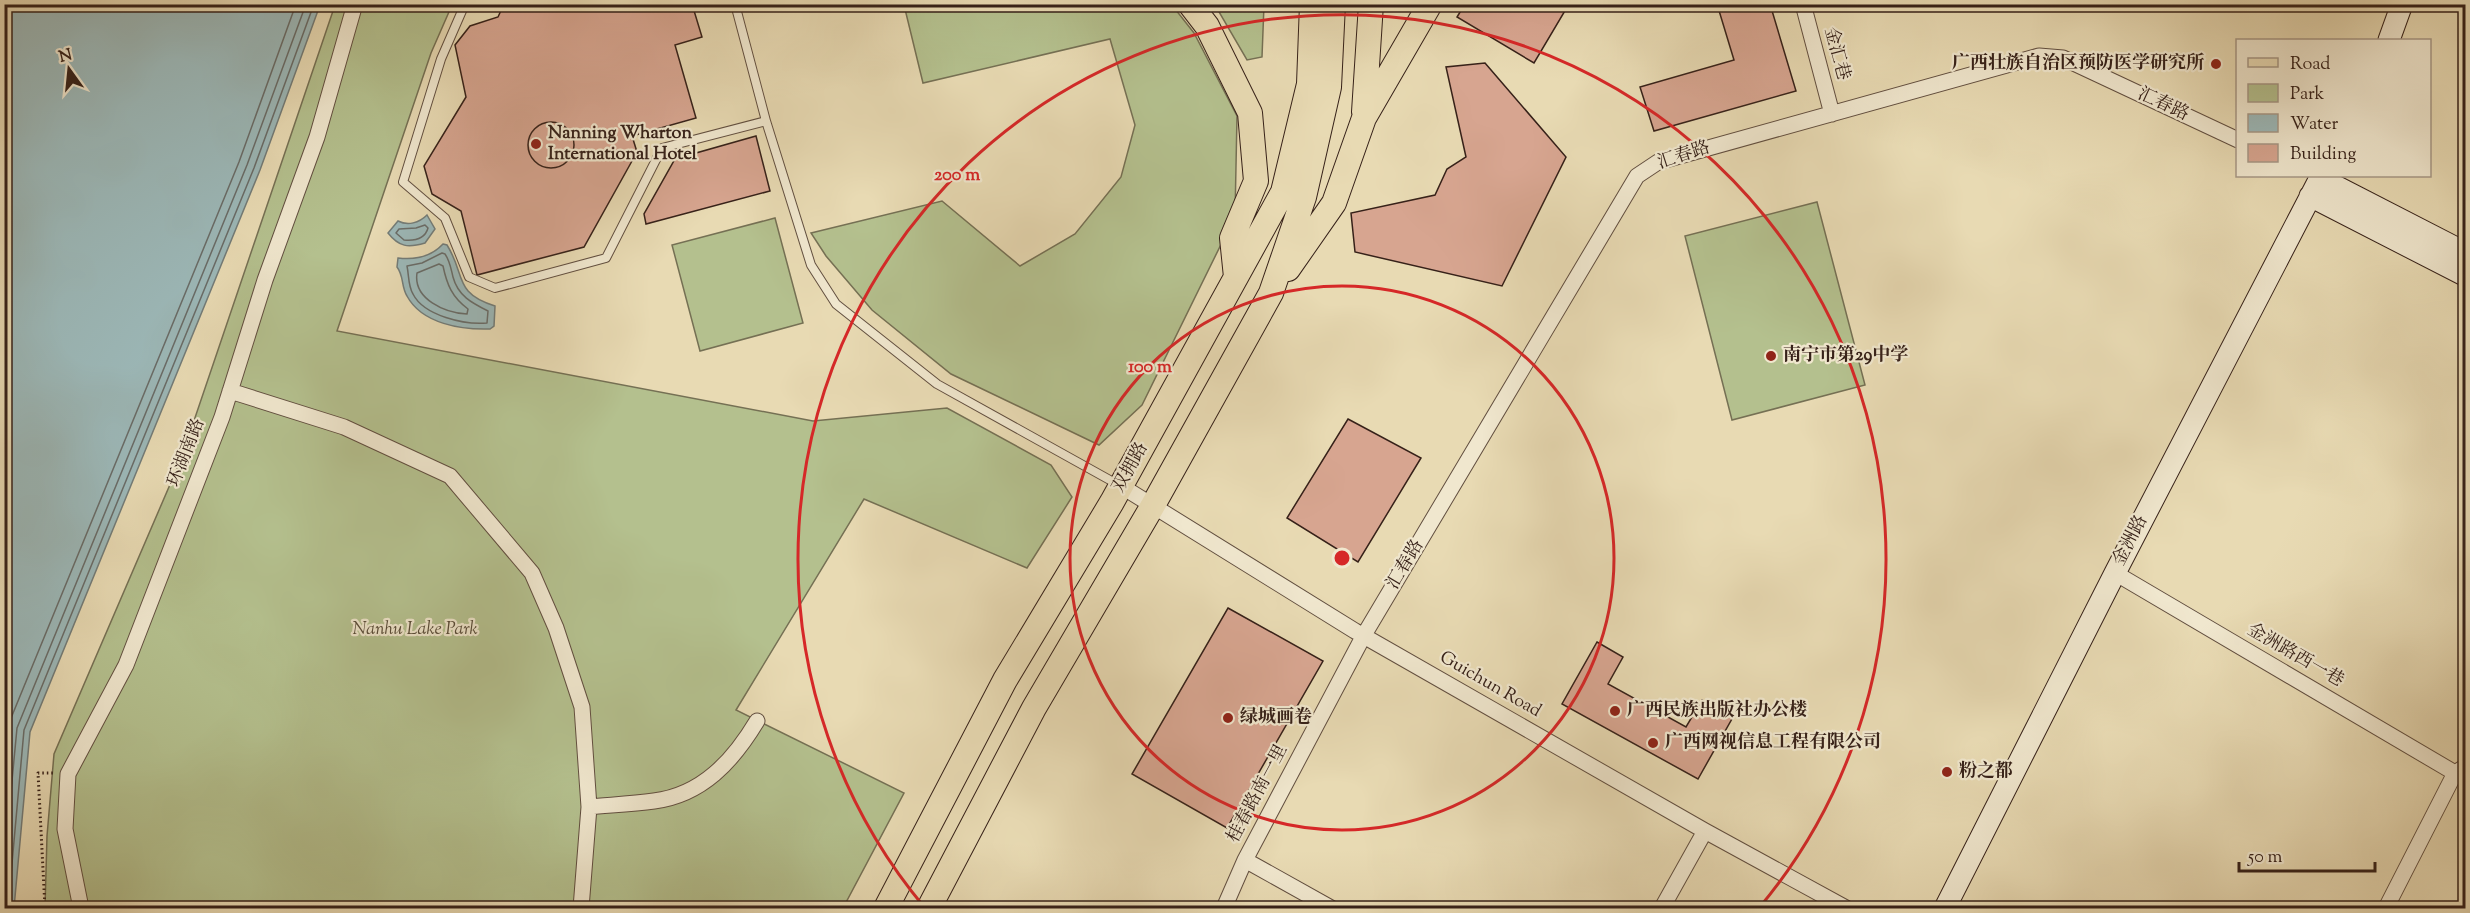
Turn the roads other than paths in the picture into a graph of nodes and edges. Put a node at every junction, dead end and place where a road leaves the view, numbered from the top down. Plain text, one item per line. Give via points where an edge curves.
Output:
1 (355, 4) edge
2 (465, 4) edge
3 (735, 4) edge
4 (1190, 4) edge
5 (1312, 4) edge
6 (1333, 4) edge
7 (1371, 4) edge
8 (1430, 4) edge
9 (1803, 4) edge
10 (2402, 4) edge
11 (2390, 39) edge
12 (1832, 114) junction
13 (1364, 118) junction
14 (766, 121) junction
15 (2236, 139) edge
16 (2316, 181) edge
17 (2466, 253) edge
18 (2466, 276) edge
19 (1236, 278) junction
20 (1271, 293) junction
21 (230, 391) junction
22 (1121, 486) junction
23 (1152, 507) junction
24 (2115, 573) junction
25 (1364, 635) junction
26 (758, 722) dead end
27 (2460, 769) edge
28 (589, 807) junction
29 (1705, 831) junction
30 (1245, 860) junction
31 (81, 909) edge
32 (581, 909) edge
33 (886, 909) edge
34 (929, 909) edge
35 (1224, 909) edge
36 (1331, 909) edge
37 (1662, 909) edge
38 (1846, 909) edge
39 (1945, 909) edge
40 (2386, 909) edge

1 - 21 street, 环湖南路 via 317,137
2 - 14 lane via 441,59 404,182 445,218 469,277 495,288 606,258 662,148
3 - 14 lane
4 - 19 main road via 1207,26 1250,113 1256,181 1232,238
5 - 19 main road, 双拥路 via 1309,84 1282,192
6 - 20 main road, 双拥路 via 1329,87 1304,197
7 - 13 main road
8 - 13 main road
9 - 12 street, 金汇巷
10 - 11 main road
12 - 15 street, 汇春路 via 2039,56 2063,58
12 - 25 street, 汇春路 via 1658,162 1637,176
13 - 20 main road via 1334,203
14 - 22 lane via 811,265 836,304 937,384
16 - 17 main road
16 - 18 main road
16 - 24 main road, 金洲路
19 - 22 main road, 双拥路
20 - 23 main road, 双拥路
21 - 28 street via 344,427 450,476 532,573 556,628 582,707
21 - 31 street, 环湖南路 via 126,664 68,774 65,829
22 - 23 street, Guichun Road
22 - 33 main road, 双拥路 via 1005,680
23 - 25 street, Guichun Road
23 - 34 main road, 双拥路 via 1034,708
24 - 27 street, 金洲路西一巷
24 - 39 main road, 金洲路
25 - 29 street, Guichun Road
25 - 30 street, 桂春路南一里
26 - 28 street via 723,768 692,790 656,801
27 - 40 street
28 - 32 street
29 - 37 street
29 - 38 street, Guichun Road
30 - 35 street, 桂春路南一里
30 - 36 street

